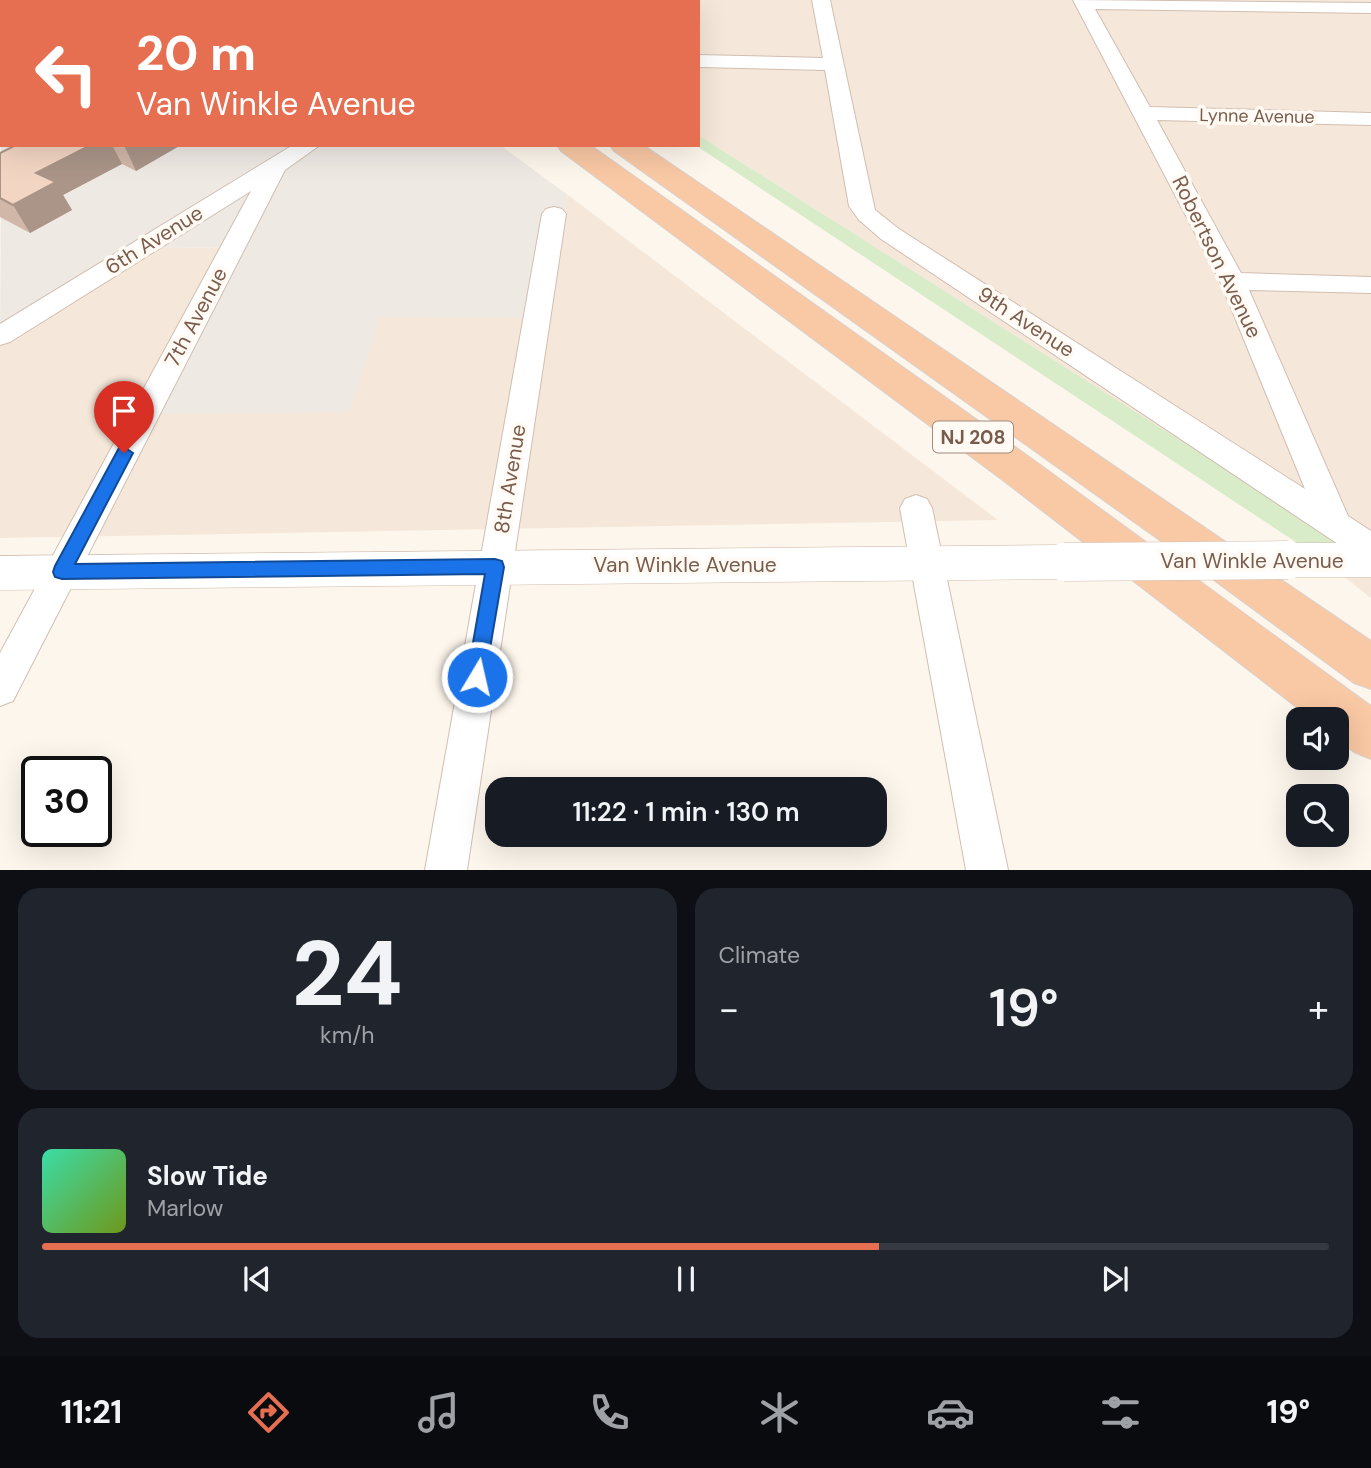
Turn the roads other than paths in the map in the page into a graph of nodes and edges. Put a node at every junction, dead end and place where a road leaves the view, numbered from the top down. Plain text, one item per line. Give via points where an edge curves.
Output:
1 (821, 0) edge
2 (1082, 2) edge
3 (1371, 8) edge
4 (700, 61) edge
5 (832, 64) junction
6 (1143, 113) junction
7 (1371, 119) edge
8 (306, 147) edge
9 (574, 147) edge
10 (627, 147) edge
11 (275, 167) junction
12 (554, 214) dead end
13 (1233, 281) junction
14 (1371, 285) edge
15 (0, 336) edge
16 (916, 508) dead end
17 (1335, 523) junction
18 (1371, 548) edge
19 (1371, 560) edge
20 (927, 564) junction
21 (495, 567) junction
22 (62, 572) junction
23 (0, 573) edge
24 (1371, 668) edge
25 (0, 689) edge
26 (1371, 735) edge
27 (446, 870) edge
28 (988, 870) edge

1 - 5 street, 9th Avenue
2 - 3 street
2 - 6 street, Robertson Avenue
4 - 5 street
5 - 17 street, 9th Avenue via 867,215
6 - 7 street, Lynne Avenue
6 - 13 street, Robertson Avenue
8 - 11 street, 6th Avenue
9 - 26 highway, NJ 208 via 1018,470
10 - 24 highway, NJ 208
11 - 15 street, 6th Avenue
11 - 22 street, 7th Avenue
12 - 21 street, 8th Avenue
13 - 14 street
13 - 17 street, Robertson Avenue
16 - 20 street
17 - 18 street, 9th Avenue
19 - 20 street, Van Winkle Avenue, bridge
20 - 21 street, Van Winkle Avenue
20 - 28 street
21 - 22 street, Van Winkle Avenue
21 - 27 street, 8th Avenue
22 - 23 street, Van Winkle Avenue
22 - 25 street, 7th Avenue

